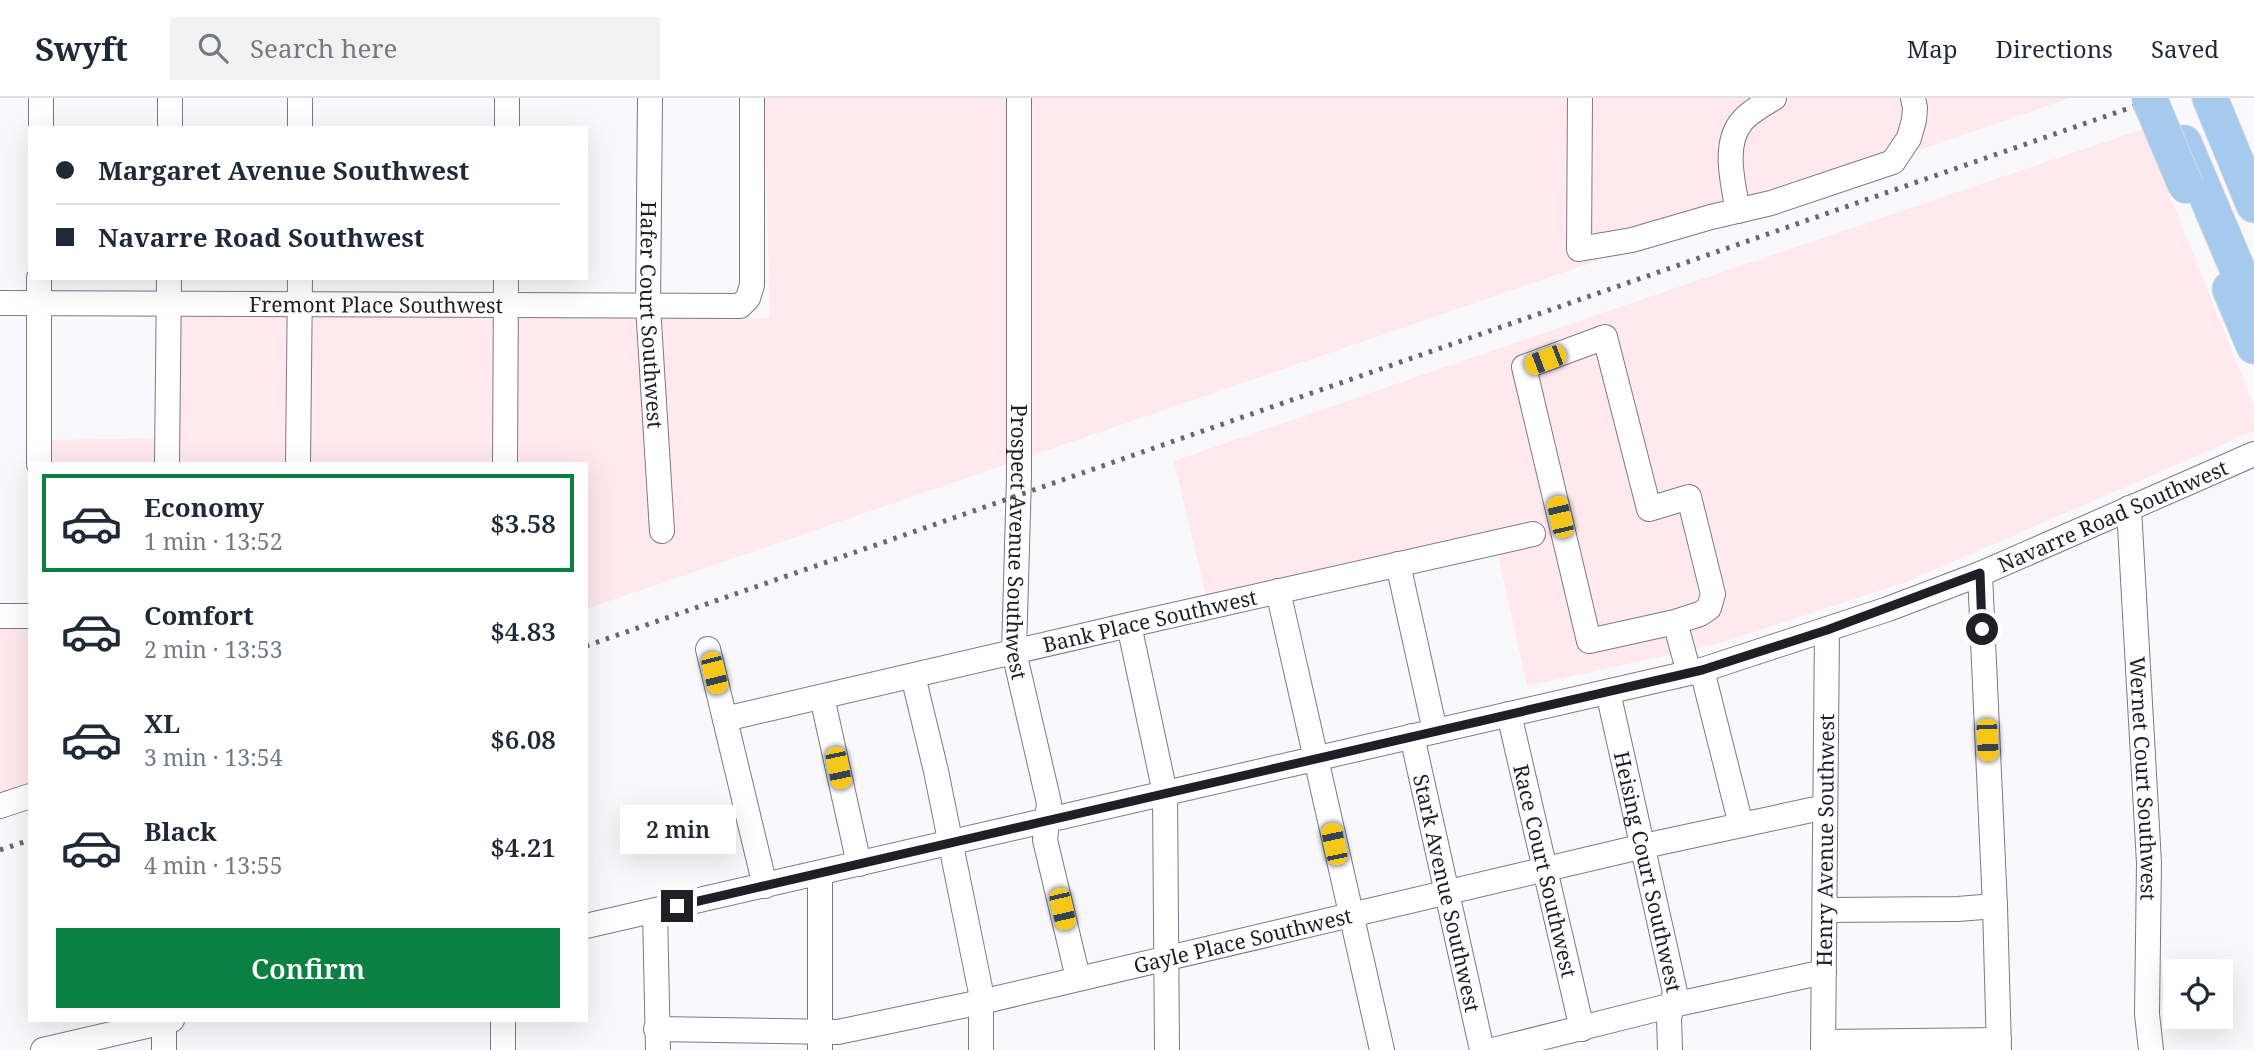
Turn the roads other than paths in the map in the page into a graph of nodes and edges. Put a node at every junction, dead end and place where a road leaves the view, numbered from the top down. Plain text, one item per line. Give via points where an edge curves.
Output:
1 (41, 98) edge
2 (170, 98) edge
3 (300, 98) edge
4 (507, 98) edge
5 (650, 98) edge
6 (752, 98) edge
7 (1019, 98) edge
8 (1580, 98) edge
9 (1774, 98) edge
10 (1913, 98) edge
11 (2149, 98) edge
12 (2165, 98) edge
13 (2210, 98) edge
14 (41, 126) edge
15 (170, 126) edge
16 (300, 126) edge
17 (507, 126) edge
18 (2193, 184) junction
19 (2254, 205) edge
20 (1738, 211) junction
21 (39, 280) edge
22 (169, 280) edge
23 (300, 280) edge
24 (506, 280) edge
25 (0, 303) edge
26 (39, 303) junction
27 (169, 304) junction
28 (300, 304) junction
29 (506, 306) junction
30 (648, 306) junction
31 (2254, 308) edge
32 (2254, 346) edge
33 (2254, 454) edge
34 (38, 462) edge
35 (167, 462) edge
36 (298, 462) edge
37 (505, 462) edge
38 (2129, 508) junction
39 (662, 531) dead end
40 (1533, 534) dead end
41 (1398, 564) junction
42 (1980, 573) junction
43 (1278, 591) junction
44 (0, 616) edge
45 (28, 616) edge
46 (1675, 622) junction
47 (1129, 625) junction
48 (1827, 630) junction
49 (708, 649) dead end
50 (1014, 652) junction
51 (1695, 672) junction
52 (913, 676) junction
53 (1608, 692) junction
54 (822, 697) junction
55 (1509, 714) junction
56 (725, 719) junction
57 (1423, 733) junction
58 (1315, 758) junction
59 (1165, 793) junction
60 (28, 797) edge
61 (0, 806) edge
62 (1825, 807) junction
63 (1047, 821) junction
64 (1741, 825) junction
65 (951, 843) junction
66 (1644, 846) junction
67 (859, 864) junction
68 (1546, 869) junction
69 (820, 873) junction
70 (765, 886) junction
71 (1449, 893) junction
72 (1995, 906) junction
73 (1825, 910) junction
74 (655, 911) junction
75 (1351, 916) junction
76 (588, 926) edge
77 (1167, 957) junction
78 (1824, 972) junction
79 (1078, 978) junction
80 (981, 1002) junction
81 (1673, 1005) junction
82 (164, 1022) edge
83 (168, 1022) edge
84 (503, 1022) edge
85 (1582, 1029) junction
86 (657, 1040) edge
87 (820, 1041) edge
88 (1999, 1045) edge
89 (1824, 1046) edge
90 (1503, 1049) edge
91 (43, 1050) edge
92 (164, 1050) edge
93 (503, 1050) edge
94 (981, 1050) edge
95 (1167, 1050) edge
96 (1382, 1050) edge
97 (1482, 1050) edge
98 (1670, 1050) edge
99 (2151, 1050) edge

1 - 14 street
2 - 15 street
3 - 16 street
4 - 17 street
5 - 30 street, Hafer Court Southwest
6 - 30 street, Fremont Place Southwest via 752,285 748,298 734,307
7 - 50 street, Prospect Avenue Southwest
8 - 20 street via 1579,249 1632,240
9 - 20 street via 1742,121 1734,137 1730,158
10 - 20 street via 1909,138 1893,162
11 - 18 highway, bridge
12 - 18 highway
13 - 19 highway
18 - 31 highway
18 - 32 highway
21 - 26 street
22 - 27 street
23 - 28 street
24 - 29 street
25 - 26 street, Fremont Place Southwest
26 - 27 street, Fremont Place Southwest
26 - 34 street
27 - 28 street, Fremont Place Southwest
27 - 35 street
28 - 29 street, Fremont Place Southwest
28 - 36 street
29 - 30 street, Fremont Place Southwest
29 - 37 street
30 - 39 street, Hafer Court Southwest
33 - 38 street, Navarre Road Southwest
38 - 42 street, Navarre Road Southwest
38 - 99 street, Wernet Court Southwest via 2148,850
40 - 41 street, Bank Place Southwest
41 - 43 street, Bank Place Southwest
41 - 57 street, Stark Avenue Southwest
42 - 48 street, Navarre Road Southwest
42 - 72 street
43 - 47 street, Bank Place Southwest
43 - 58 street
44 - 45 street
46 - 46 street via 1589,641 1524,367 1605,337 1649,509 1689,497 1713,594 1709,608
46 - 51 street
47 - 50 street, Bank Place Southwest
47 - 59 street
48 - 51 street, Navarre Road Southwest
48 - 62 street, Henry Avenue Southwest
49 - 56 street
50 - 52 street, Bank Place Southwest
50 - 63 street, Prospect Avenue Southwest via 1048,803
51 - 53 street, Navarre Road Southwest
51 - 64 street
52 - 54 street, Bank Place Southwest
52 - 65 street
53 - 55 street, Navarre Road Southwest
53 - 66 street, Heising Court Southwest
54 - 56 street, Bank Place Southwest
54 - 67 street
55 - 57 street, Navarre Road Southwest
55 - 68 street, Race Court Southwest
56 - 70 street
57 - 58 street, Navarre Road Southwest
57 - 71 street, Stark Avenue Southwest
58 - 59 street, Navarre Road Southwest
58 - 75 street
59 - 63 street, Navarre Road Southwest
59 - 77 street
60 - 61 street
62 - 64 street, Gayle Place Southwest
62 - 73 street, Henry Avenue Southwest
63 - 65 street, Navarre Road Southwest
63 - 79 street, Prospect Avenue Southwest via 1045,840
64 - 66 street, Gayle Place Southwest
65 - 67 street, Navarre Road Southwest
65 - 80 street
66 - 68 street, Gayle Place Southwest
66 - 81 street, Heising Court Southwest via 1675,992
67 - 69 street, Navarre Road Southwest
68 - 71 street, Gayle Place Southwest
68 - 85 street, Race Court Southwest
69 - 70 street, Navarre Road Southwest
69 - 87 street
70 - 74 street, Navarre Road Southwest
71 - 75 street, Gayle Place Southwest
71 - 97 street, Stark Avenue Southwest
72 - 73 street
72 - 88 street
73 - 78 street, Henry Avenue Southwest
74 - 76 street, Navarre Road Southwest
74 - 86 street
75 - 77 street, Gayle Place Southwest
75 - 96 street
77 - 79 street, Gayle Place Southwest
77 - 95 street
78 - 81 street
78 - 89 street, Henry Avenue Southwest
79 - 80 street, Gayle Place Southwest
80 - 87 street, Gayle Place Southwest via 838,1032
80 - 94 street
81 - 85 street
81 - 98 street, Heising Court Southwest
82 - 91 street
83 - 92 street
84 - 93 street
85 - 90 street
86 - 87 street, Gayle Place Southwest
88 - 89 street

